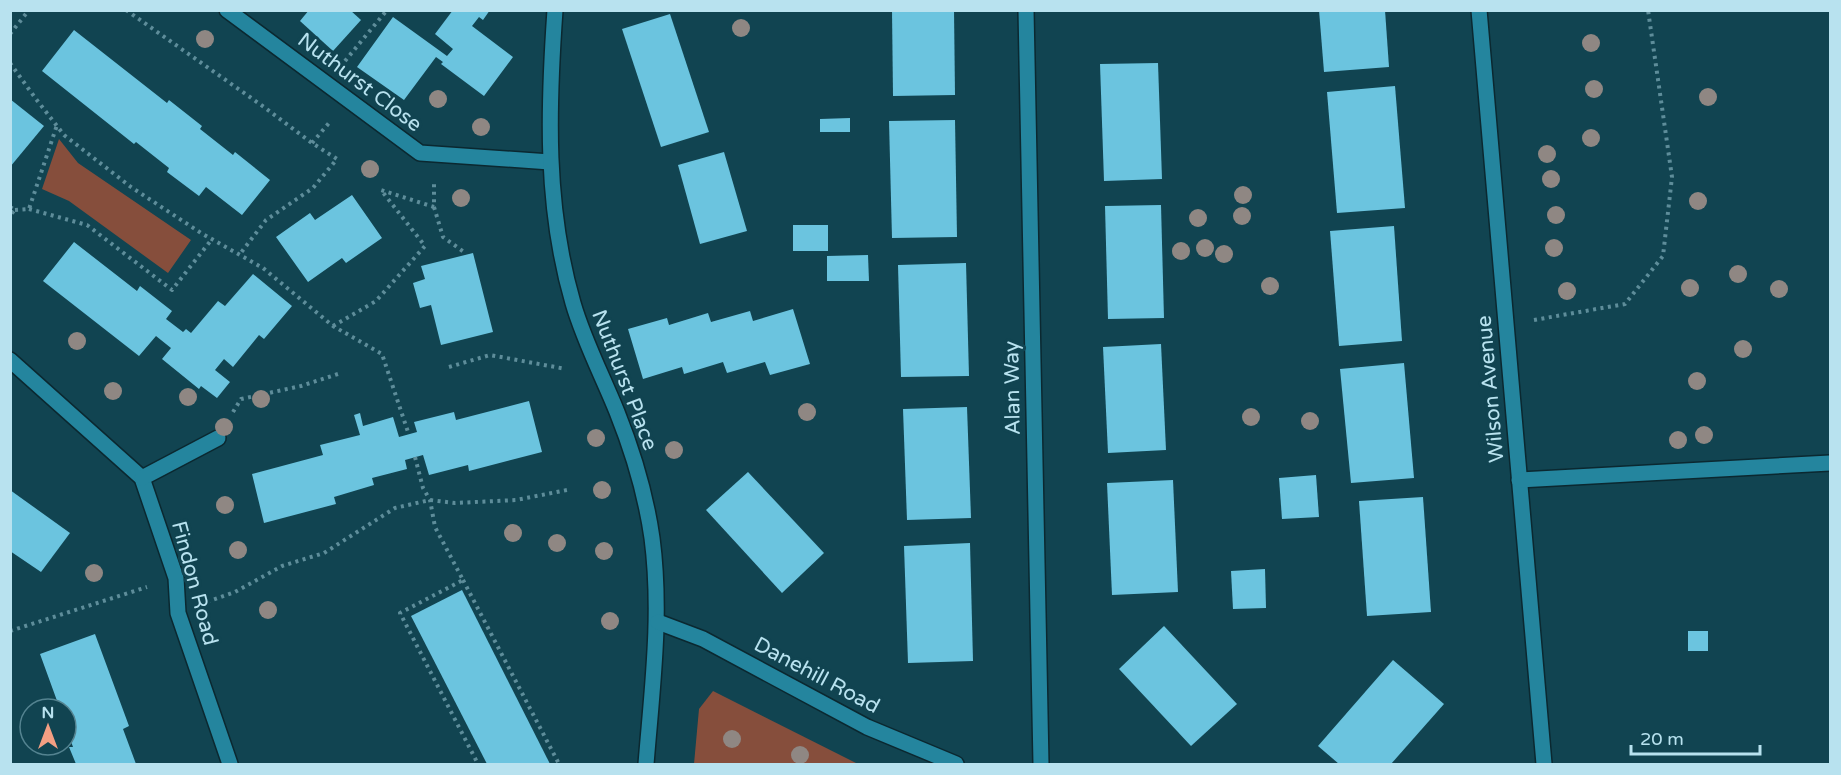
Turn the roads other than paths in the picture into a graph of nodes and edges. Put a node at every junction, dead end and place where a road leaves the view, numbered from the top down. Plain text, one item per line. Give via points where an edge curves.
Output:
1 (227, 10) edge
2 (555, 10) edge
3 (1026, 10) edge
4 (1479, 10) edge
5 (550, 162) junction
6 (10, 360) edge
7 (218, 438) road end
8 (1830, 463) edge
9 (142, 477) junction
10 (1519, 480) junction
11 (658, 622) junction
12 (230, 765) edge
13 (646, 765) edge
14 (957, 765) edge
15 (1041, 765) edge
16 (1544, 765) edge

1 - 5 street, Nuthurst Close via 420,153
2 - 5 street, Nuthurst Place
3 - 15 street, Alan Way
4 - 10 street, Wilson Avenue
5 - 11 street, Nuthurst Place via 559,246 573,304 618,413 638,474 652,538
6 - 9 street, Findon Road
7 - 9 street
8 - 10 street
9 - 12 street, Findon Road via 176,578 178,613
10 - 16 street, Wilson Avenue
11 - 13 street, Nuthurst Place
11 - 14 street, Danehill Road via 703,639 867,727

